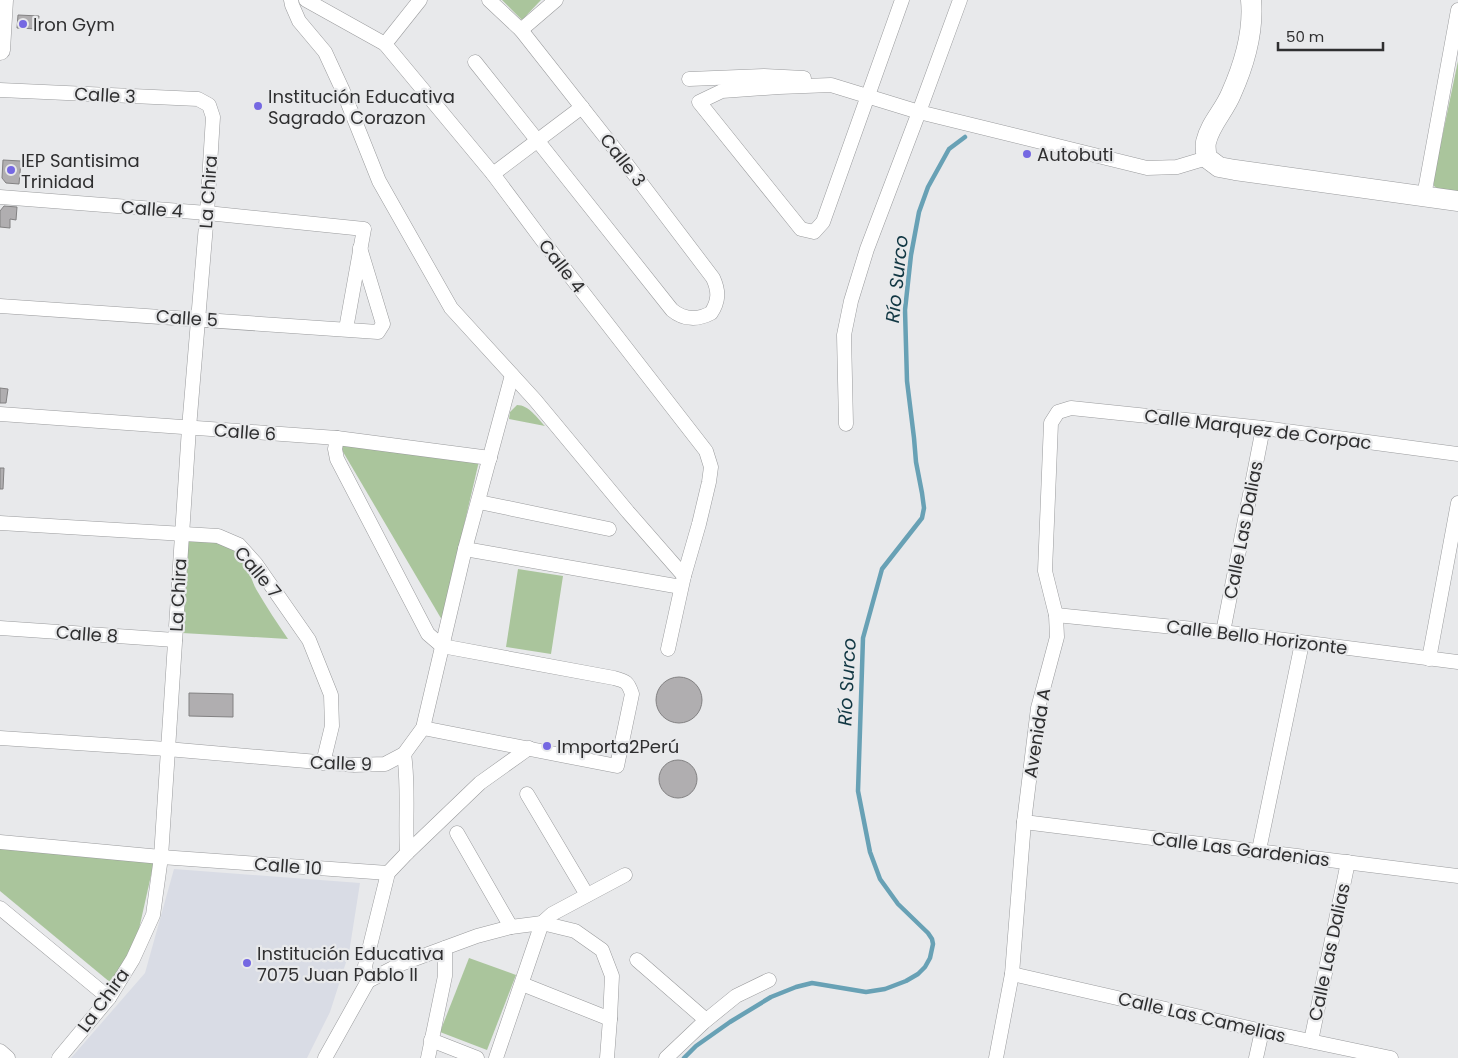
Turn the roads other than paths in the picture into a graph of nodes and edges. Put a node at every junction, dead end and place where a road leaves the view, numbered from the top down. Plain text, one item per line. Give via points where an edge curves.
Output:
1 (3, 0) edge
2 (291, 0) edge
3 (306, 0) edge
4 (420, 0) edge
5 (489, 0) edge
6 (556, 0) edge
7 (902, 0) edge
8 (960, 0) edge
9 (1251, 0) edge
10 (1458, 10) edge
11 (521, 30) junction
12 (385, 44) junction
13 (0, 50) edge
14 (475, 62) dead end
15 (690, 79) dead end
16 (831, 85) junction
17 (0, 90) edge
18 (868, 97) junction
19 (209, 105) joint
20 (582, 107) junction
21 (919, 112) junction
22 (537, 140) junction
23 (1207, 158) junction
24 (492, 174) junction
25 (1424, 196) junction
26 (0, 197) edge
27 (1458, 201) edge
28 (207, 213) junction
29 (360, 248) junction
30 (0, 306) edge
31 (198, 319) junction
32 (346, 329) junction
33 (512, 375) junction
34 (1058, 412) joint
35 (0, 414) edge
36 (846, 424) dead end
37 (189, 428) junction
38 (1263, 428) junction
39 (337, 438) junction
40 (1458, 454) edge
41 (490, 458) junction
42 (478, 502) junction
43 (1458, 503) edge
44 (0, 524) edge
45 (609, 529) dead end
46 (181, 534) junction
47 (465, 549) junction
48 (683, 582) junction
49 (1056, 615) junction
50 (0, 628) edge
51 (1223, 632) junction
52 (175, 640) junction
53 (1302, 643) junction
54 (442, 646) junction
55 (668, 649) dead end
56 (1430, 659) junction
57 (1458, 662) edge
58 (422, 728) junction
59 (0, 738) edge
60 (529, 748) junction
61 (167, 749) junction
62 (404, 754) junction
63 (323, 763) junction
64 (527, 794) dead end
65 (1024, 822) junction
66 (457, 833) dead end
67 (0, 842) edge
68 (1259, 850) junction
69 (407, 852) junction
70 (161, 857) junction
71 (1348, 862) junction
72 (388, 873) junction
73 (625, 875) dead end
74 (1458, 876) edge
75 (587, 895) junction
76 (0, 908) edge
77 (542, 923) junction
78 (511, 927) junction
79 (445, 948) junction
80 (637, 960) dead end
81 (1012, 974) junction
82 (769, 980) dead end
83 (368, 981) junction
84 (522, 984) junction
85 (109, 998) junction
86 (610, 1018) junction
87 (706, 1020) junction
88 (1262, 1031) junction
89 (432, 1040) junction
90 (1311, 1041) junction
91 (0, 1051) edge
92 (8, 1058) edge
93 (59, 1058) edge
94 (325, 1058) edge
95 (428, 1058) edge
96 (477, 1058) edge
97 (496, 1058) edge
98 (607, 1058) edge
99 (666, 1058) edge
100 (996, 1058) edge
101 (1256, 1058) edge
102 (1391, 1058) edge

1 - 13 street
2 - 33 street via 299,20 325,52 380,181 451,308
3 - 12 street, Calle 4
4 - 12 street
5 - 11 street, Calle 3
6 - 11 street
7 - 18 street
8 - 21 street
9 - 23 street via 1245,58 1231,96 1214,122 1206,143
10 - 25 street
11 - 20 street, Calle 3
12 - 24 street, Calle 4
14 - 22 street
15 - 16 street via 774,76 812,78
16 - 18 street
16 - 18 street via 722,91 699,102 801,229 814,232 823,222
17 - 19 street, Calle 3 via 198,99
18 - 21 street
19 - 28 street, La Chira via 213,117
20 - 22 street
20 - 22 street, Calle 3 via 713,278 718,301 711,314 691,318 672,310
21 - 23 street via 1147,168 1177,166
21 - 36 street via 867,249 851,301 844,335
22 - 24 street
23 - 25 street via 1219,167 1235,170
24 - 48 street, Calle 4 via 706,451 711,467 709,482
25 - 27 street
26 - 28 street, Calle 4
28 - 29 street, Calle 4 via 364,229
28 - 31 street, La Chira
29 - 32 street
29 - 32 street, Calle 5 via 383,324 374,333
30 - 31 street, Calle 5
31 - 32 street, Calle 5
31 - 37 street, La Chira
33 - 41 street
33 - 48 street
34 - 38 street, Calle Marquez de Corpac via 1071,408
34 - 49 street, Avenida A via 1051,423 1045,571
35 - 37 street, Calle 6
37 - 39 street, Calle 6
37 - 46 street, La Chira
38 - 40 street, Calle Marquez de Corpac
38 - 51 street, Calle Las Dalias
39 - 41 street, Calle 6
39 - 54 street via 336,459 428,634
41 - 42 street
42 - 45 street
42 - 47 street
43 - 56 street
44 - 46 street, Calle 7
46 - 52 street, La Chira
46 - 63 street, Calle 7 via 218,536 239,545 309,640 331,695 332,726
47 - 48 street
47 - 54 street
48 - 55 street, Calle 4
49 - 51 street, Calle Bello Horizonte
49 - 65 street, Avenida A via 1057,638 1038,708
50 - 52 street, Calle 8
51 - 53 street, Calle Bello Horizonte
52 - 61 street, La Chira
53 - 56 street, Calle Bello Horizonte
53 - 68 street
54 - 58 street
54 - 60 street via 614,678 625,681 629,686 631,701 617,766
56 - 57 street, Calle Bello Horizonte
58 - 60 street
58 - 62 street
59 - 61 street, Calle 9
60 - 69 street via 480,783
61 - 63 street, Calle 9
61 - 70 street, La Chira
62 - 63 street, Calle 9 via 384,764
62 - 69 street
64 - 75 street
65 - 68 street, Calle Las Gardenias
65 - 81 street, Avenida A
66 - 78 street
67 - 70 street, Calle 10
68 - 71 street, Calle Las Gardenias
69 - 72 street
70 - 72 street, Calle 10
70 - 85 street, La Chira via 153,915 133,959
71 - 74 street, Calle Las Gardenias
71 - 90 street, Calle Las Dalias
72 - 83 street via 365,966
73 - 75 street
75 - 77 street
76 - 85 street
77 - 78 street
77 - 84 street
77 - 86 street via 575,931 602,950 612,976
78 - 79 street
79 - 83 street via 401,964
79 - 89 street via 445,976
80 - 87 street
81 - 88 street, Calle Las Camelias
81 - 100 street, Avenida A
82 - 87 street via 736,996
83 - 94 street
84 - 86 street
84 - 97 street
85 - 93 street, La Chira
86 - 98 street
87 - 99 street
88 - 90 street, Calle Las Camelias
88 - 101 street
89 - 95 street
89 - 96 street
90 - 102 street, Calle Las Camelias
91 - 92 street

